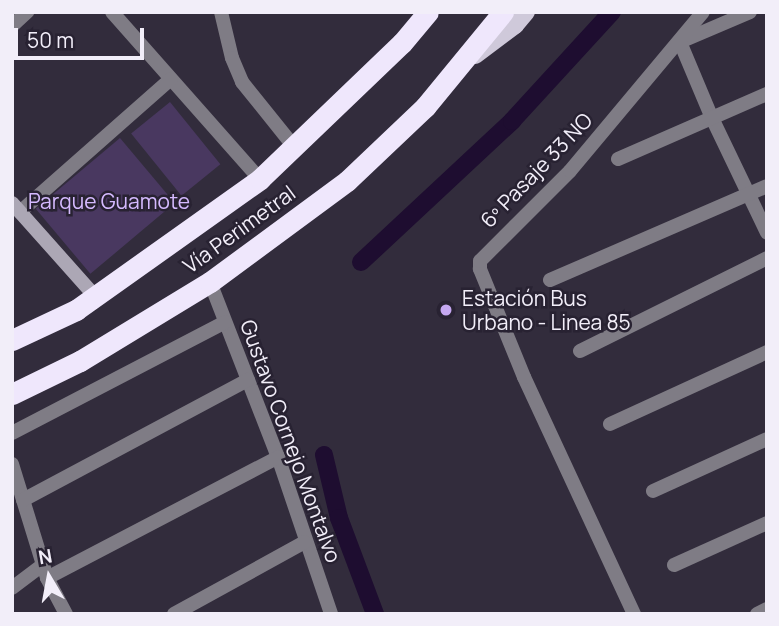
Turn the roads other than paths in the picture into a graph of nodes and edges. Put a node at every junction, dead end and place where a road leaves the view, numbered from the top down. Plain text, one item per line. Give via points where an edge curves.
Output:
1 (27, 12) edge
2 (112, 12) edge
3 (221, 12) edge
4 (415, 12) edge
5 (428, 12) edge
6 (503, 12) edge
7 (526, 12) edge
8 (703, 12) edge
9 (750, 12) edge
10 (12, 26) edge
11 (680, 42) junction
12 (401, 43) junction
13 (463, 63) junction
14 (171, 79) junction
15 (767, 93) edge
16 (712, 118) junction
17 (295, 148) junction
18 (618, 159) dead end
19 (260, 179) junction
20 (767, 186) edge
21 (749, 194) junction
22 (16, 208) edge
23 (767, 233) edge
24 (767, 258) edge
25 (550, 280) dead end
26 (210, 282) junction
27 (95, 296) junction
28 (225, 321) junction
29 (12, 340) edge
30 (580, 351) dead end
31 (767, 352) edge
32 (248, 380) junction
33 (12, 394) edge
34 (610, 424) dead end
35 (12, 433) edge
36 (767, 439) edge
37 (278, 457) junction
38 (12, 464) edge
39 (653, 491) dead end
40 (23, 500) junction
41 (767, 523) edge
42 (305, 542) junction
43 (674, 565) dead end
44 (45, 571) junction
45 (12, 588) edge
46 (767, 609) edge
47 (66, 614) edge
48 (174, 614) edge
49 (331, 614) edge
50 (634, 614) edge
51 (757, 614) edge

1 - 10 street
2 - 14 street
3 - 17 street via 242,82
4 - 12 main road, Vía Perimetral
5 - 12 highway, Vía Perimetral
6 - 13 highway, Vía Perimetral
7 - 13 main road, Vía Perimetral
8 - 11 street, 6º Pasaje 33 NO
9 - 11 street
11 - 16 street
11 - 50 street, 6º Pasaje 33 NO via 570,171 480,261 524,377
12 - 17 highway, Vía Perimetral
13 - 26 highway, Vía Perimetral via 425,107 347,181
14 - 19 street
14 - 22 street
15 - 16 street
16 - 18 street
16 - 21 street
17 - 19 highway, Vía Perimetral
19 - 27 highway, Vía Perimetral
20 - 21 street
21 - 23 street
21 - 25 street
22 - 27 street
24 - 30 street
26 - 28 street, Gustavo Cornejo Montalvo
26 - 33 highway, Vía Perimetral via 80,361
27 - 29 highway, Vía Perimetral
28 - 32 street, Gustavo Cornejo Montalvo
28 - 35 street
31 - 34 street
32 - 37 street, Gustavo Cornejo Montalvo
32 - 40 street
36 - 39 street
37 - 42 street, Gustavo Cornejo Montalvo
37 - 44 street
38 - 40 street
40 - 44 street
41 - 43 street
42 - 48 street
42 - 49 street, Gustavo Cornejo Montalvo
44 - 45 street
44 - 47 street
46 - 51 street

